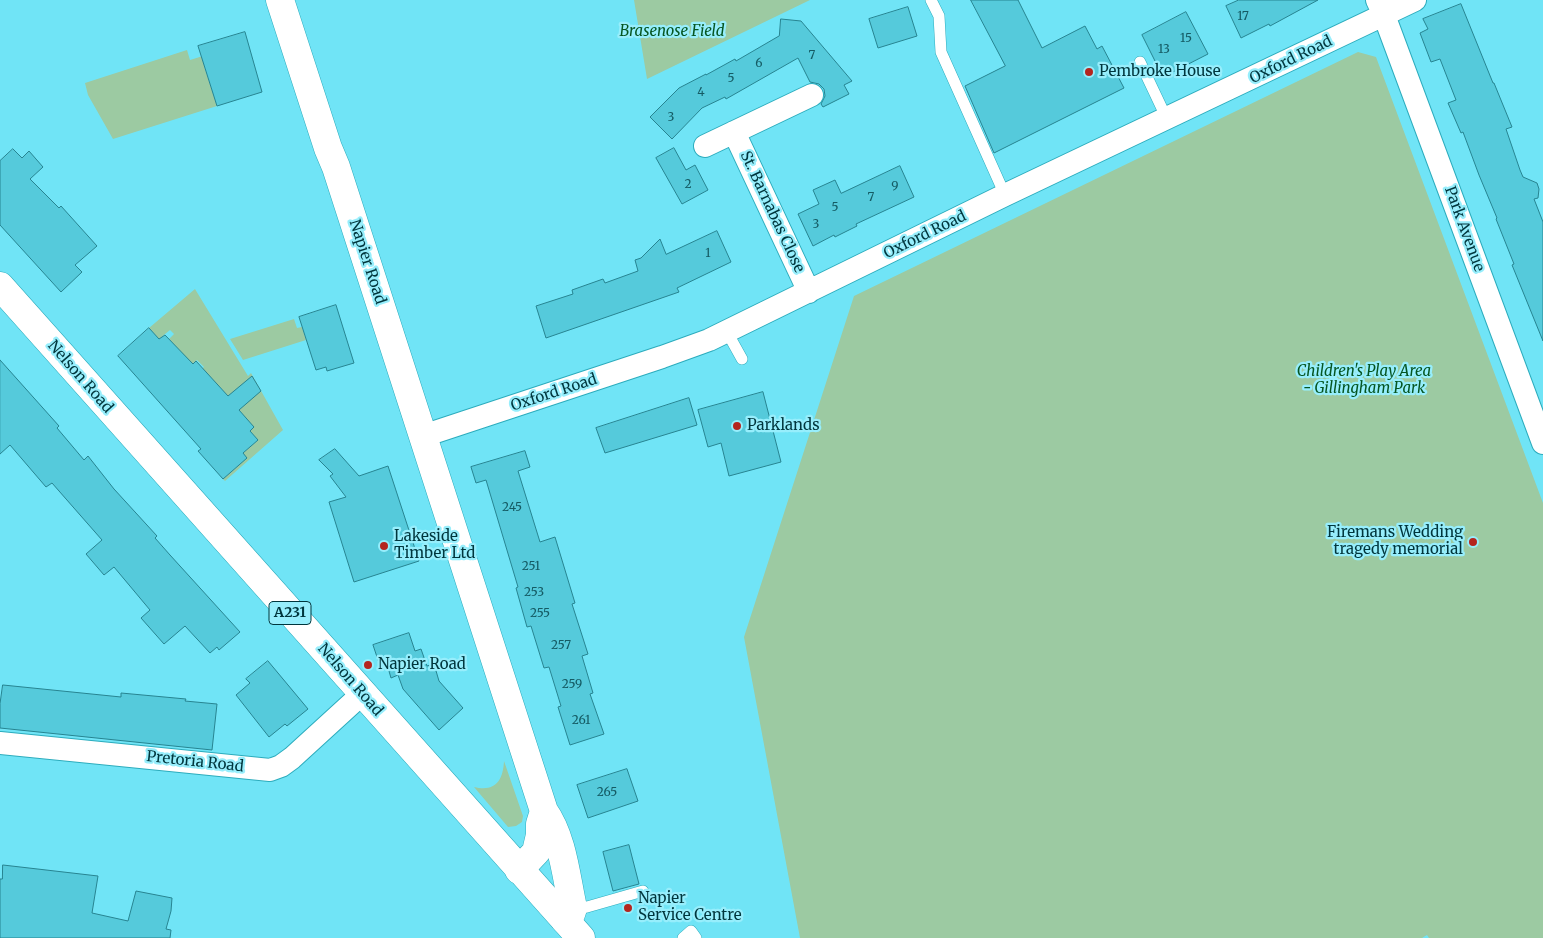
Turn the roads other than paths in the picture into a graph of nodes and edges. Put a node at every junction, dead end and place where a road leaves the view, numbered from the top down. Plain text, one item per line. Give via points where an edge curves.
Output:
1 (280, 0) edge
2 (931, 0) edge
3 (1415, 0) edge
4 (1380, 8) edge
5 (1140, 62) dead end
6 (812, 95) dead end
7 (1167, 119) junction
8 (734, 132) junction
9 (705, 146) dead end
10 (1005, 195) junction
11 (0, 286) edge
12 (809, 292) junction
13 (727, 332) junction
14 (742, 359) dead end
15 (423, 436) junction
16 (1543, 443) edge
17 (362, 694) junction
18 (0, 743) edge
19 (544, 810) junction
20 (519, 870) junction
21 (643, 891) dead end
22 (573, 922) edge
23 (684, 938) edge
24 (696, 938) edge

1 - 15 street, Napier Road
2 - 10 lane via 939,16 941,52
3 - 4 street, Oxford Road
4 - 7 street, Oxford Road
4 - 16 street, Park Avenue
5 - 7 lane
6 - 8 street, St. Barnabas Close
7 - 10 street, Oxford Road
8 - 9 street, St. Barnabas Close
8 - 12 street, St. Barnabas Close
10 - 12 street, Oxford Road
11 - 17 street, Nelson Road / A231
12 - 13 street, Oxford Road
13 - 14 lane
13 - 15 street, Oxford Road via 687,349
15 - 19 street, Napier Road
17 - 18 street, Pretoria Road via 292,758 270,770
17 - 20 street, Nelson Road / A231
19 - 20 street, Napier Road via 536,852
19 - 22 street, Napier Road via 557,836
20 - 22 street, Nelson Road / A231
21 - 22 lane via 587,907
23 - 24 lane via 691,932

